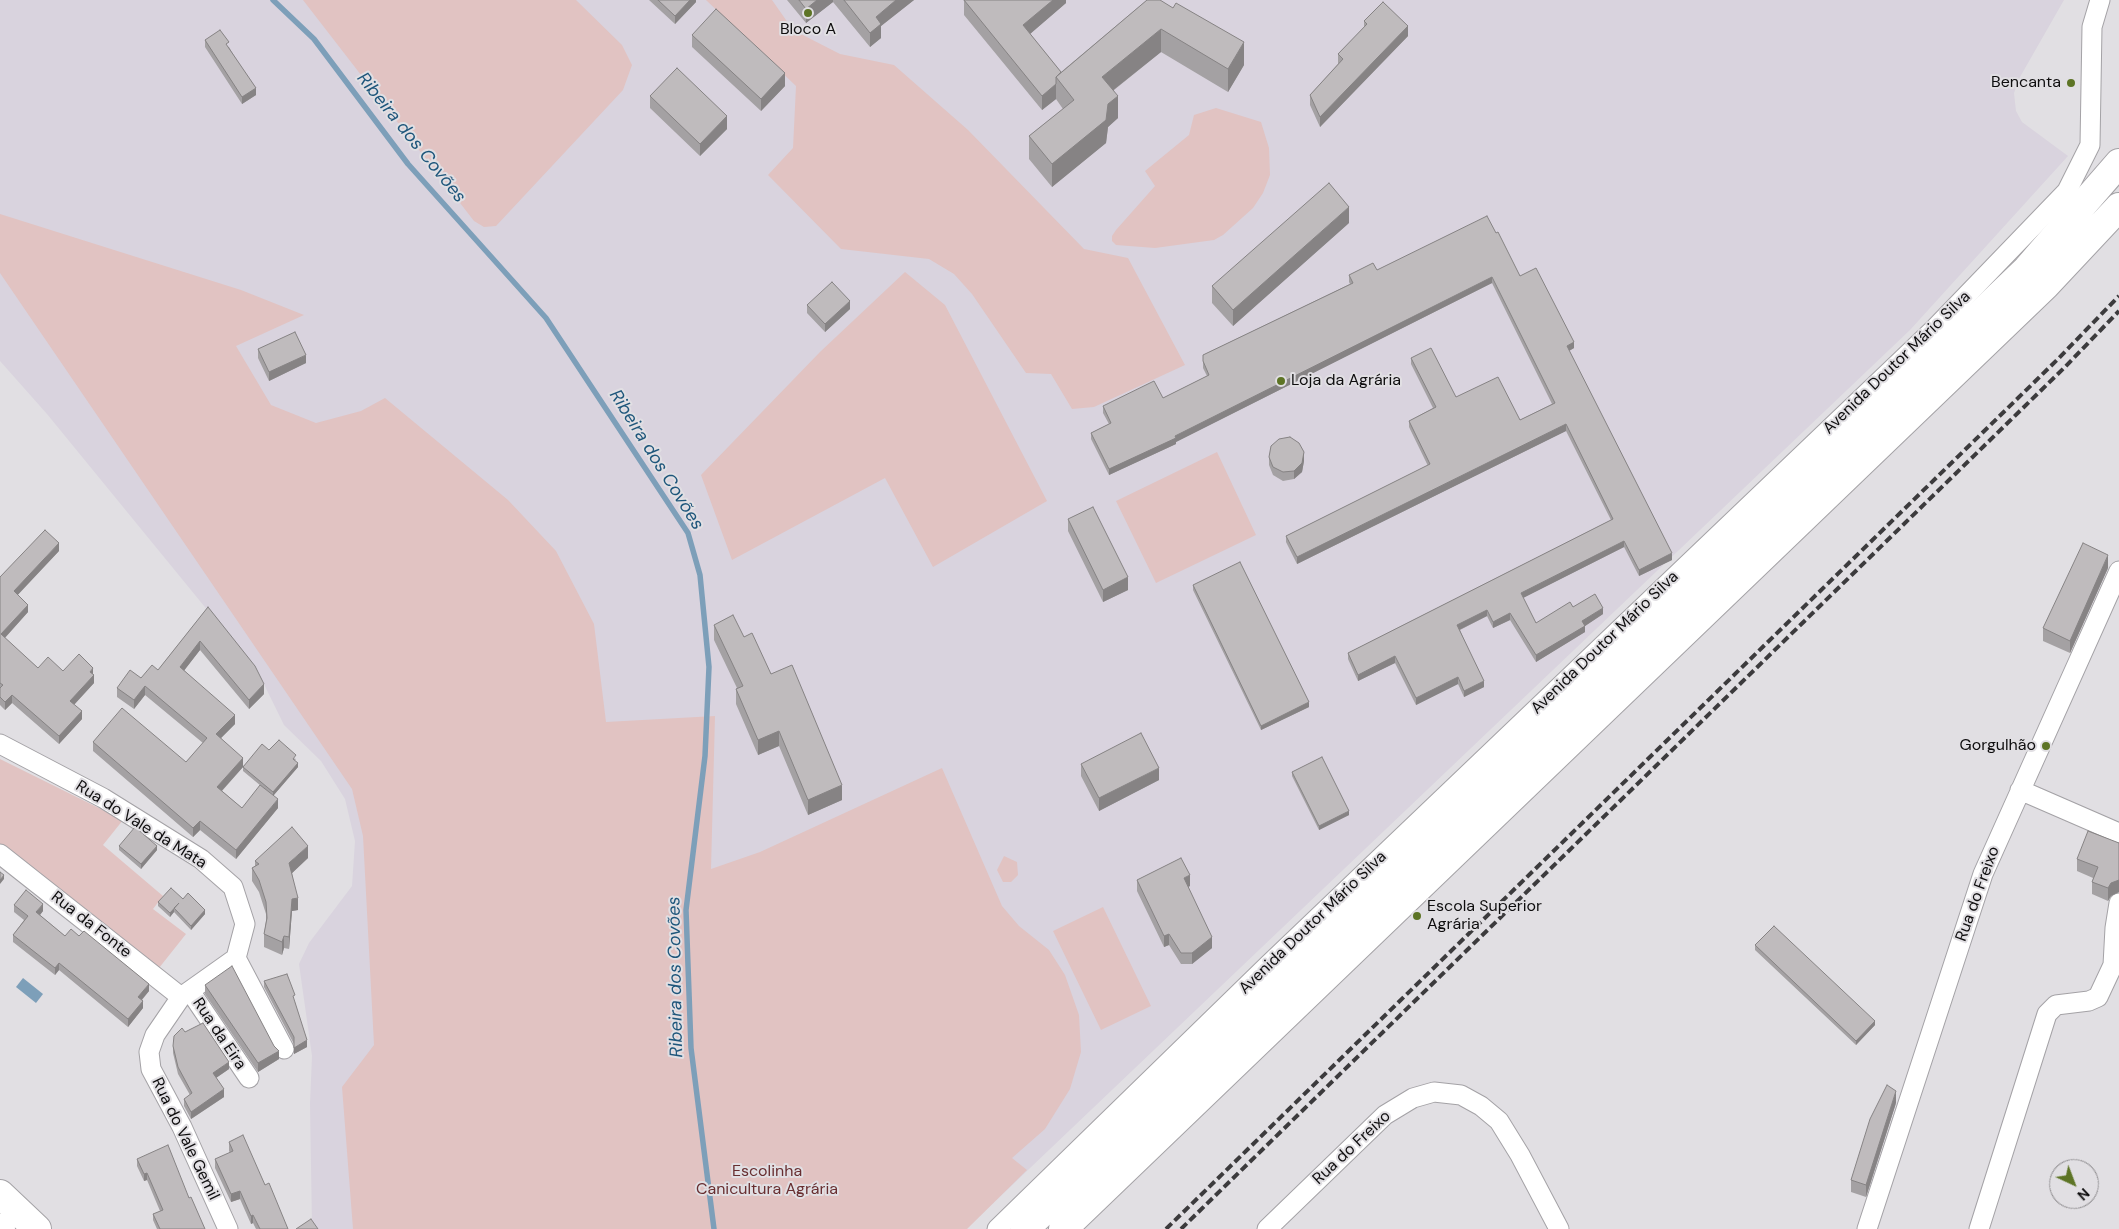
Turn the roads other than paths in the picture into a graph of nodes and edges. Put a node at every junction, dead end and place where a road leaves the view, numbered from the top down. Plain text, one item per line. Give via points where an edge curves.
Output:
1 (2100, 0) edge
2 (2119, 163) edge
3 (2119, 208) edge
4 (2119, 571) edge
5 (0, 744) edge
6 (2020, 790) junction
7 (2119, 833) edge
8 (0, 854) edge
9 (2119, 902) edge
10 (236, 958) junction
11 (185, 994) junction
12 (284, 1049) dead end
13 (249, 1078) dead end
14 (0, 1194) edge
15 (38, 1229) edge
16 (228, 1229) edge
17 (997, 1229) edge
18 (1025, 1229) edge
19 (1063, 1229) edge
20 (1266, 1229) edge
21 (1559, 1229) edge
22 (1867, 1229) edge
23 (1979, 1229) edge

1 - 17 street, Avenida Doutor Mário Silva via 2092,28 2090,145 2067,191 1935,328 1268,965
2 - 18 highway via 2028,269
3 - 19 highway via 2045,286
4 - 6 street, Rua do Freixo
5 - 10 street, Rua do Vale da Mata via 103,798 202,859 233,887 245,924
6 - 7 street
6 - 22 street, Rua do Freixo via 1983,874
8 - 11 street, Rua da Fonte
9 - 23 street via 2113,965 2098,997 2056,1005 2047,1014
10 - 11 street
10 - 12 street
11 - 13 street, Rua da Eira
11 - 16 street, Rua do Vale Gemil via 155,1035 149,1052 151,1070 182,1127
14 - 15 highway
20 - 21 street, Rua do Freixo via 1385,1115 1413,1098 1434,1092 1462,1095 1498,1121

